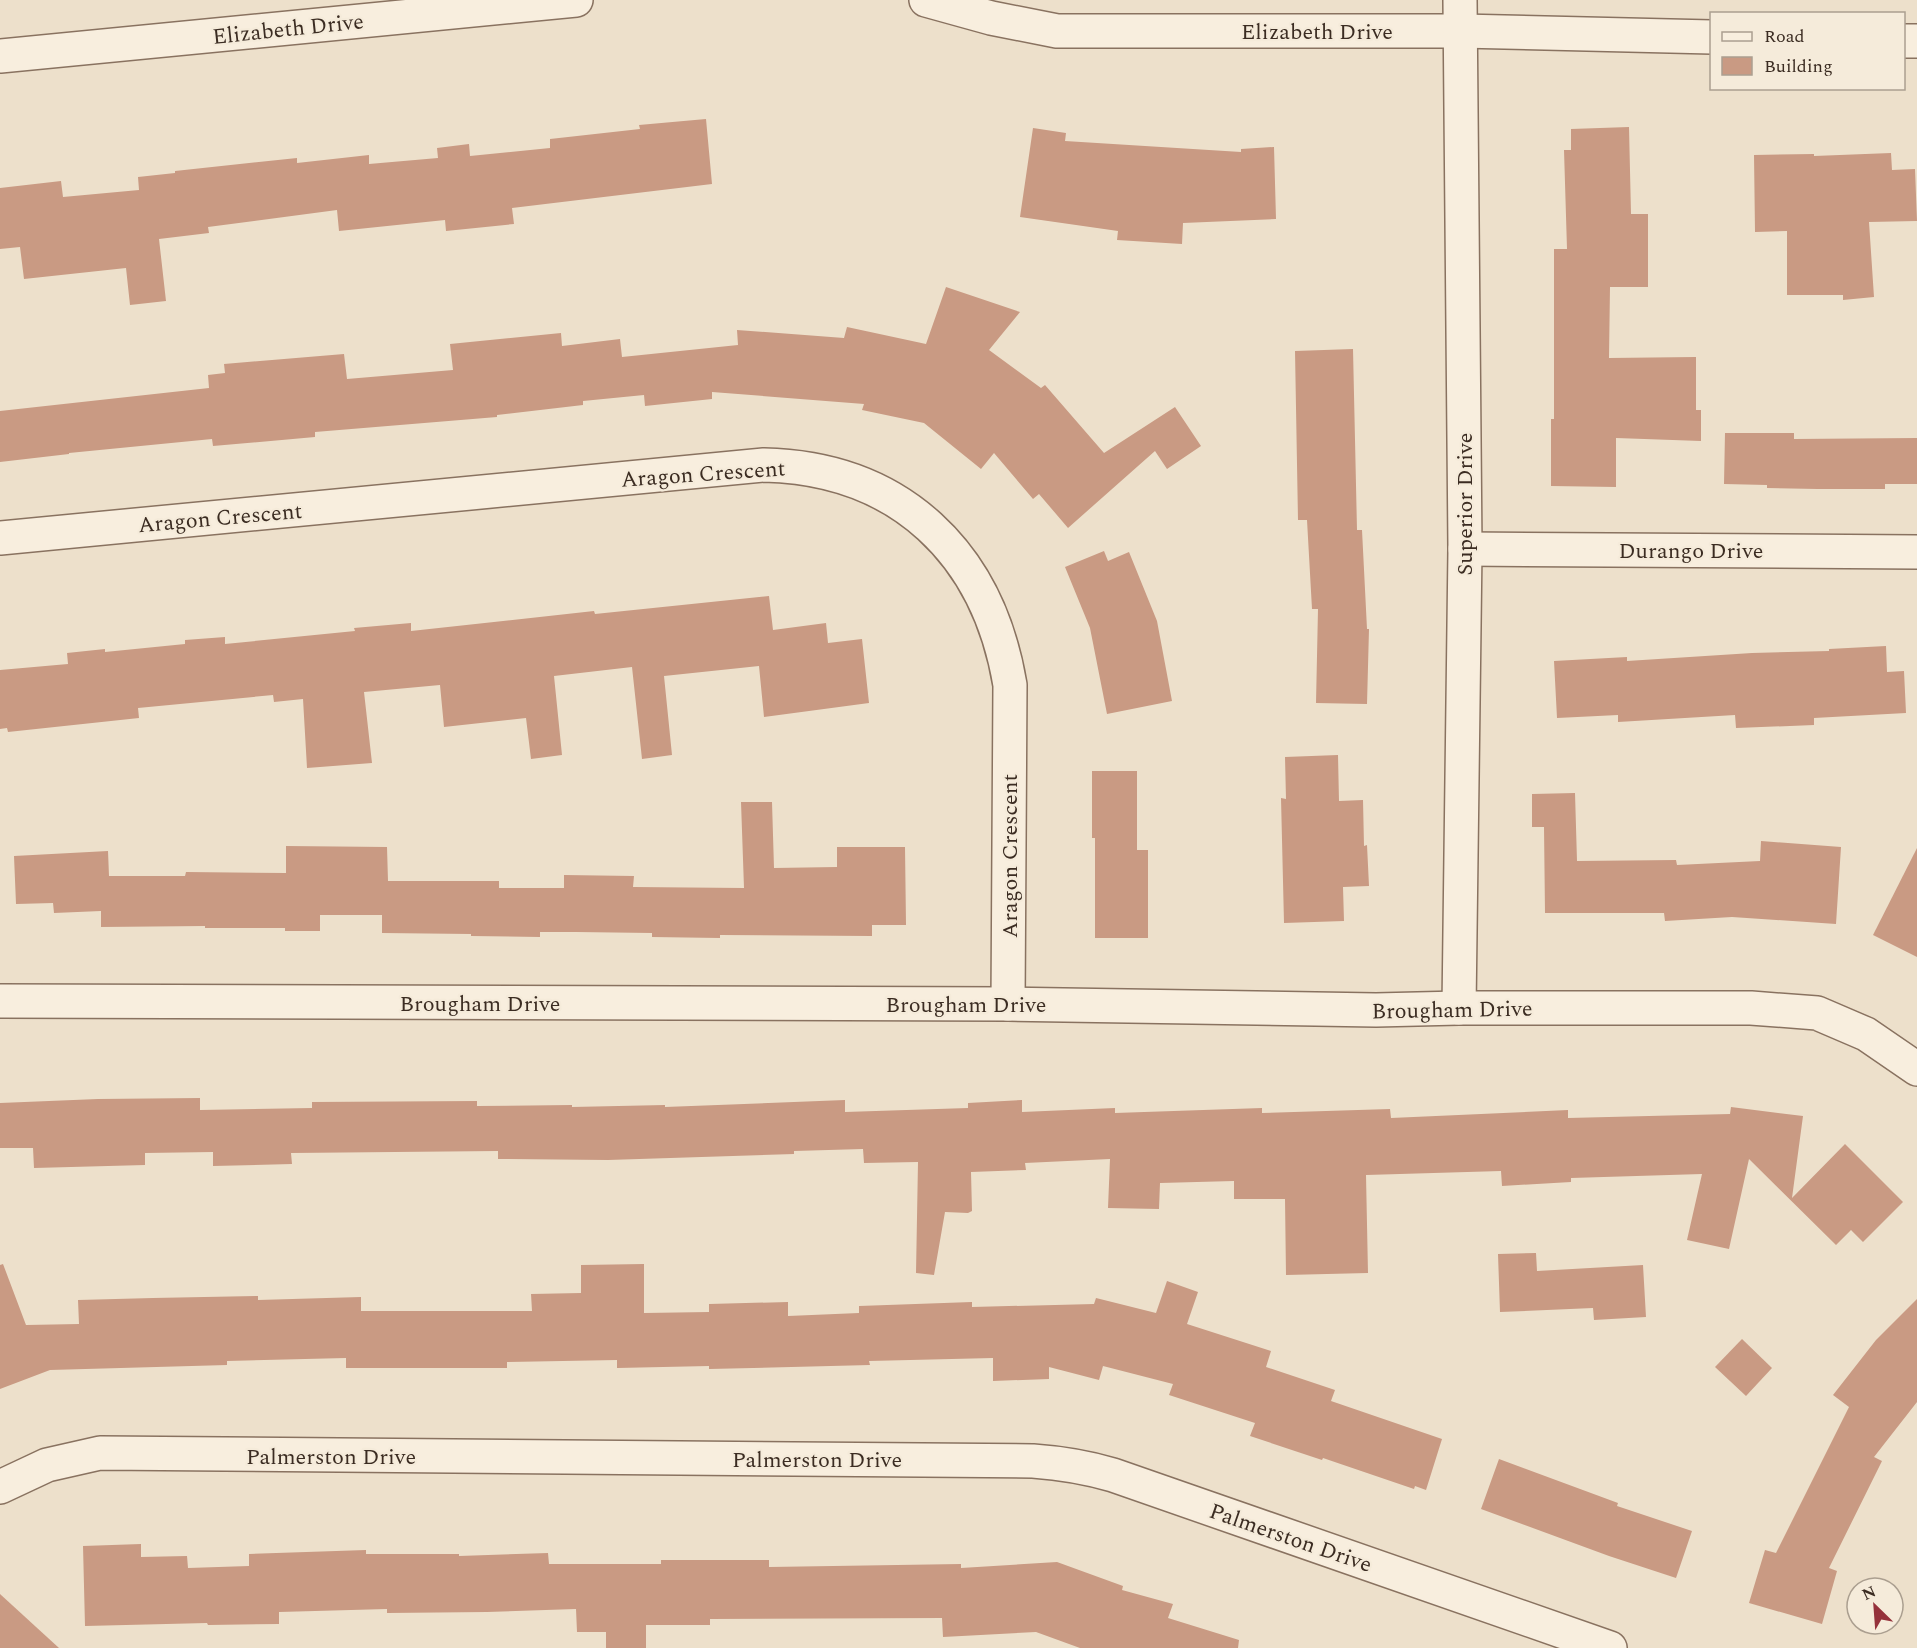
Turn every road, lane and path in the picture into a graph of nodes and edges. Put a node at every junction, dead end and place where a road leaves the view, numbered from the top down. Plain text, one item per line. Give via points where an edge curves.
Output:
1 (576, 0) edge
2 (926, 0) edge
3 (1461, 15) edge
4 (1710, 37) edge
5 (0, 56) edge
6 (0, 538) edge
7 (1465, 549) junction
8 (1917, 552) edge
9 (0, 1001) edge
10 (1008, 1004) junction
11 (1459, 1008) junction
12 (1917, 1069) edge
13 (0, 1487) edge
14 (1610, 1648) edge

1 - 5 street, Elizabeth Drive
2 - 3 street, Elizabeth Drive via 1057,31
3 - 4 street, Elizabeth Drive
3 - 7 street, Superior Drive
6 - 10 street, Aragon Crescent via 764,465 830,472 875,489 914,512 959,559 1000,639 1010,685
7 - 8 street, Durango Drive
7 - 11 street, Superior Drive
9 - 10 street, Brougham Drive
10 - 11 street, Brougham Drive via 1342,1010
11 - 12 street, Brougham Drive via 1751,1008 1817,1013 1866,1034
13 - 14 street, Palmerston Drive via 47,1466 100,1454 1060,1462 1113,1475

